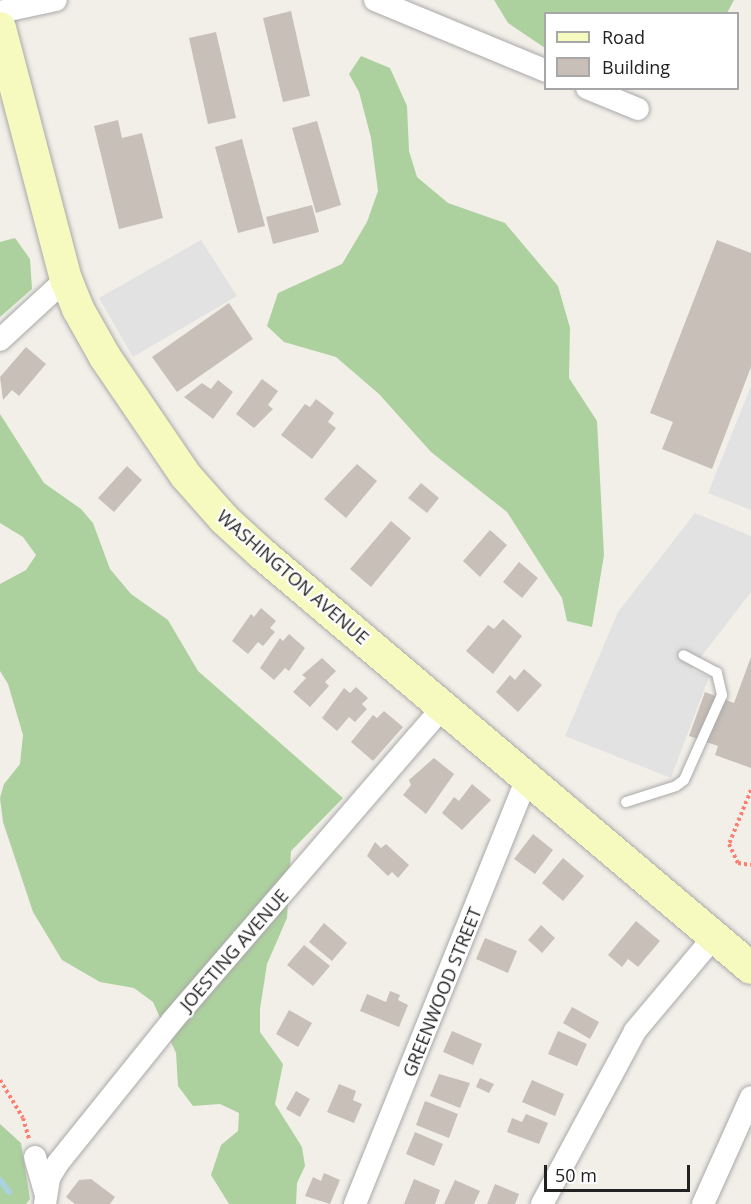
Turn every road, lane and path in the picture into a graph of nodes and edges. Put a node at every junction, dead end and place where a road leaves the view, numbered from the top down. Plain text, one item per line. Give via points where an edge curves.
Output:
1 (56, 0) edge
2 (375, 0) edge
3 (0, 12) edge
4 (0, 28) edge
5 (544, 70) edge
6 (592, 90) edge
7 (638, 109) dead end
8 (66, 279) junction
9 (0, 340) edge
10 (683, 655) dead end
11 (443, 707) junction
12 (527, 778) junction
13 (751, 790) edge
14 (626, 802) dead end
15 (751, 866) edge
16 (714, 937) junction
17 (751, 968) edge
18 (0, 1080) edge
19 (751, 1097) edge
20 (35, 1157) joint
21 (45, 1199) edge
22 (355, 1204) edge
23 (542, 1204) edge
24 (703, 1204) edge

1 - 3 street
2 - 5 street
4 - 8 main road, WASHINGTON AVENUE
6 - 7 street
8 - 9 street
8 - 11 main road, WASHINGTON AVENUE via 105,357 186,476 224,519
10 - 14 lane via 717,673 722,695 684,780
11 - 12 main road, WASHINGTON AVENUE
11 - 21 street, JOESTING AVENUE via 172,1021 58,1163
12 - 16 main road, WASHINGTON AVENUE
12 - 22 street, GREENWOOD STREET
13 - 15 path via 729,844 738,863
16 - 17 main road, WASHINGTON AVENUE
16 - 23 street via 630,1039
18 - 20 path via 24,1118
19 - 24 street
20 - 21 street

